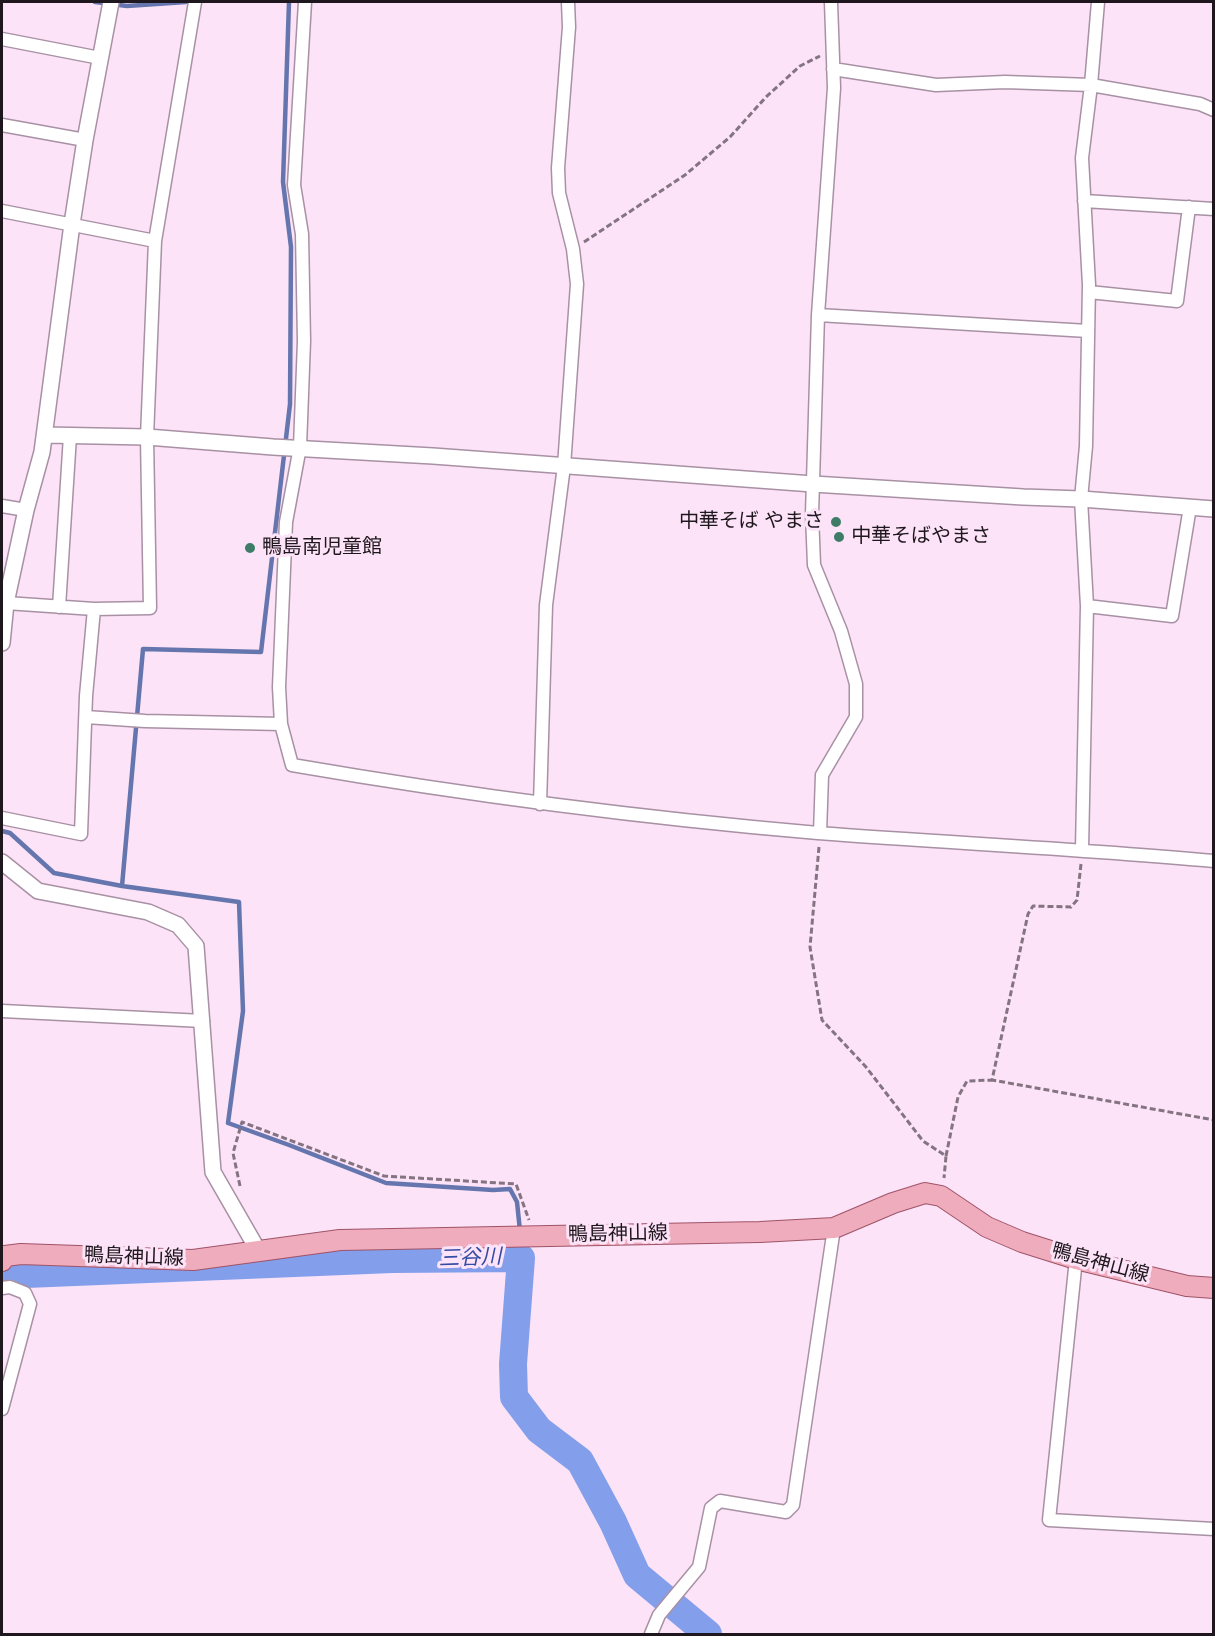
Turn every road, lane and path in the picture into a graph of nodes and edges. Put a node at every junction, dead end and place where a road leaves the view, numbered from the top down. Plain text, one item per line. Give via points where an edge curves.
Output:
1 (195, 2) edge
2 (568, 2) edge
3 (831, 2) edge
4 (1098, 2) edge
5 (304, 3) edge
6 (110, 5) edge
7 (2, 39) edge
8 (832, 50) junction
9 (100, 58) junction
10 (833, 69) junction
11 (1091, 85) junction
12 (1214, 110) edge
13 (2, 125) edge
14 (85, 141) junction
15 (1084, 201) junction
16 (1189, 207) junction
17 (1214, 209) edge
18 (2, 211) edge
19 (72, 224) junction
20 (155, 241) junction
21 (573, 249) junction
22 (1089, 292) junction
23 (818, 315) junction
24 (1088, 330) junction
25 (45, 435) junction
26 (70, 436) junction
27 (147, 437) junction
28 (287, 447) junction
29 (564, 466) junction
30 (813, 484) junction
31 (1081, 499) junction
32 (2, 506) edge
33 (1190, 507) junction
34 (1214, 509) edge
35 (26, 510) junction
36 (6, 603) junction
37 (1087, 606) junction
38 (59, 607) junction
39 (94, 609) junction
40 (2, 643) edge
41 (86, 717) junction
42 (281, 724) junction
43 (540, 804) junction
44 (2, 818) edge
45 (820, 833) junction
46 (1082, 849) junction
47 (1214, 861) edge
48 (2, 862) edge
49 (2, 1011) edge
50 (203, 1021) junction
51 (992, 1080) junction
52 (1214, 1120) edge
53 (237, 1138) dead end
54 (946, 1155) junction
55 (941, 1196) junction
56 (834, 1228) junction
57 (526, 1236) junction
58 (259, 1252) junction
59 (1076, 1259) junction
60 (2, 1261) edge
61 (2, 1288) edge
62 (1214, 1288) edge
63 (2, 1409) edge
64 (1214, 1529) edge
65 (651, 1635) edge

1 - 20 street
2 - 21 street via 558,168 559,193
3 - 8 street
4 - 11 street
5 - 28 street via 294,185 303,234 304,341
6 - 9 street
7 - 9 street
8 - 10 street
8 - 21 path via 800,66 730,137 685,175
9 - 14 street
10 - 11 street via 936,85
10 - 23 street
11 - 12 street via 1200,104
11 - 15 street via 1082,158
13 - 14 street
14 - 19 street
15 - 16 street
15 - 22 street
16 - 17 street
16 - 22 street via 1177,301
18 - 19 street
19 - 20 street
19 - 25 street
20 - 27 street
21 - 29 street via 577,284
22 - 24 street
23 - 24 street
23 - 30 street
24 - 31 street
25 - 26 street
25 - 35 street
26 - 27 street
26 - 38 street
27 - 28 street
27 - 39 street via 150,608
28 - 29 street
28 - 42 street
29 - 30 street
29 - 43 street via 546,605
30 - 31 street
30 - 45 street via 814,565 856,684 855,717 822,775
31 - 33 street
31 - 37 street
32 - 35 street
33 - 34 street
33 - 37 street via 1172,616
35 - 36 street
36 - 38 street
36 - 40 street
37 - 46 street
38 - 39 street
39 - 41 street
41 - 42 street
41 - 44 street via 81,834
42 - 43 street via 292,765
43 - 45 street
45 - 46 street
45 - 54 path via 810,947 822,1020 866,1067 923,1142
46 - 47 street
46 - 51 path via 1077,900 1071,907 1033,906 1028,914
48 - 50 street via 38,891 148,912 178,926 196,946
49 - 50 street
50 - 58 street via 213,1172
51 - 52 path
51 - 54 path via 967,1081 958,1097
53 - 57 path via 242,1122 384,1176 516,1184
54 - 55 path
55 - 56 main road, 鴨島神山線 via 925,1193
55 - 59 main road, 鴨島神山線 via 987,1227
56 - 57 main road, 鴨島神山線
56 - 65 street via 793,1505 786,1512 720,1501 711,1508 699,1566 659,1615
57 - 58 main road, 鴨島神山線 via 340,1240
58 - 60 main road, 鴨島神山線 via 194,1260 21,1254 5,1256
59 - 62 main road, 鴨島神山線 via 1187,1286
59 - 64 street via 1049,1520
61 - 63 street via 25,1293 30,1304

